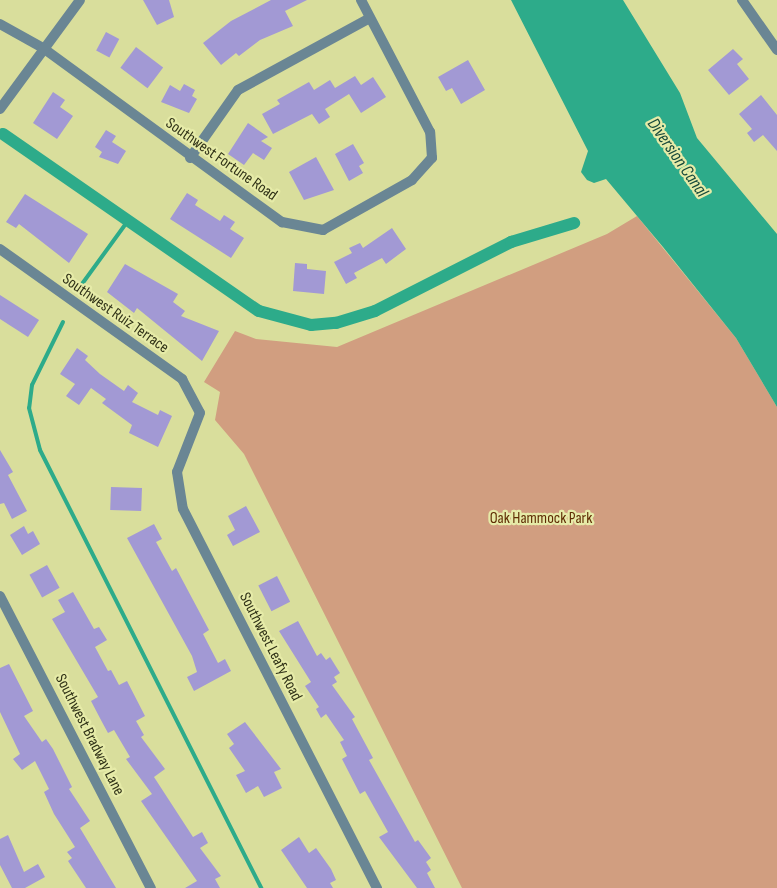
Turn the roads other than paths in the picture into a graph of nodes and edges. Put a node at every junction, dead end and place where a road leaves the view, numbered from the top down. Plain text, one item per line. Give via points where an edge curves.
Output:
1 (80, 0) edge
2 (361, 0) edge
3 (742, 0) edge
4 (370, 18) junction
5 (0, 24) edge
6 (43, 48) junction
7 (777, 50) edge
8 (0, 109) edge
9 (190, 158) junction
10 (0, 249) edge
11 (200, 413) joint
12 (0, 596) edge
13 (151, 888) edge
14 (377, 888) edge

1 - 6 street
2 - 4 street
3 - 7 street
4 - 9 street via 238,90
4 - 9 street, Southwest Fortune Road via 430,132 432,158 412,180 323,230 282,222
5 - 6 street, Southwest Fortune Road
6 - 8 street
6 - 9 street, Southwest Fortune Road
10 - 11 street, Southwest Ruiz Terrace via 182,379
11 - 14 street, Southwest Leafy Road via 177,472 183,509
12 - 13 street, Southwest Bradway Lane

